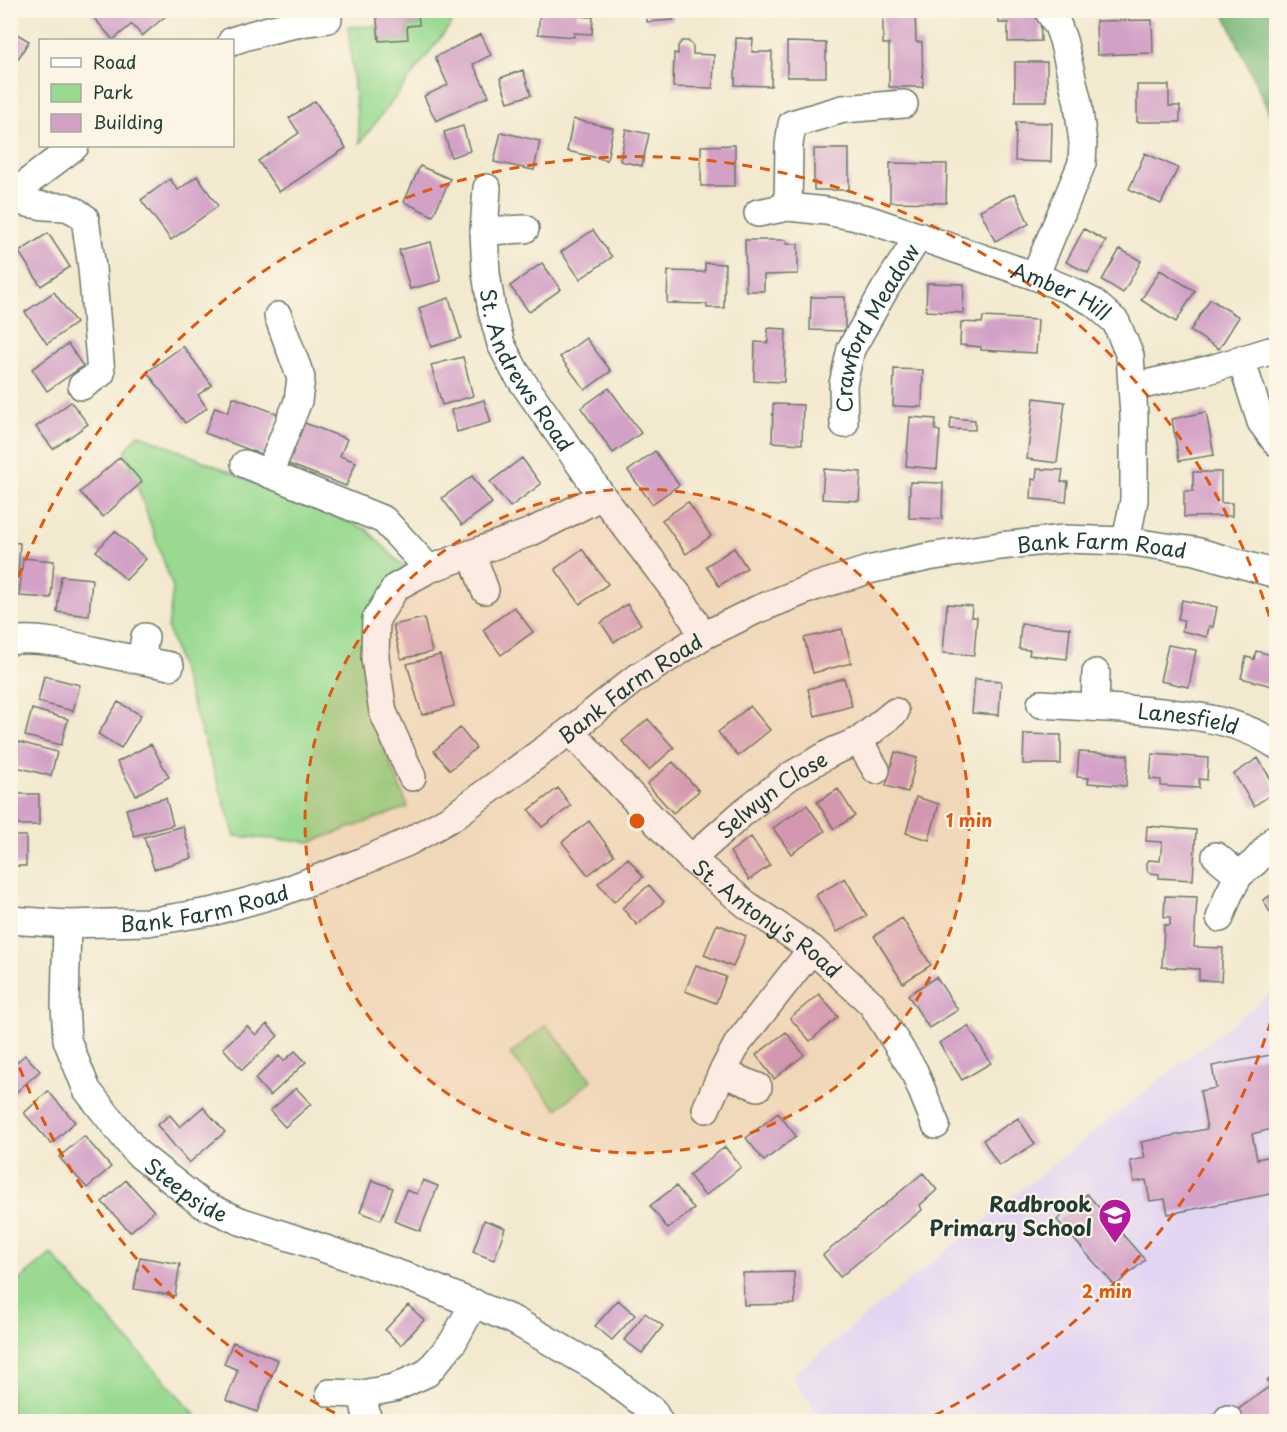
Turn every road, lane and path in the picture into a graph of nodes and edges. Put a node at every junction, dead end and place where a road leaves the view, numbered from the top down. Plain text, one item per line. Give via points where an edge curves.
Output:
1 (1048, 10) edge
2 (328, 19) dead end
3 (234, 40) edge
4 (904, 104) dead end
5 (74, 147) edge
6 (487, 188) dead end
7 (10, 199) edge
8 (788, 207) junction
9 (758, 213) dead end
10 (525, 229) dead end
11 (484, 231) junction
12 (919, 236) junction
13 (1035, 276) junction
14 (278, 316) dead end
15 (1270, 351) dead end
16 (1241, 360) junction
17 (82, 386) dead end
18 (1133, 387) junction
19 (844, 424) dead end
20 (1276, 442) edge
21 (602, 496) junction
22 (1126, 541) junction
23 (472, 555) junction
24 (429, 569) junction
25 (1276, 574) edge
26 (484, 590) dead end
27 (703, 636) junction
28 (10, 641) edge
29 (170, 666) dead end
30 (1096, 673) dead end
31 (1041, 704) dead end
32 (1095, 707) junction
33 (896, 712) dead end
34 (570, 731) junction
35 (859, 741) junction
36 (1276, 745) edge
37 (876, 770) dead end
38 (412, 777) dead end
39 (1276, 838) edge
40 (1216, 856) dead end
41 (691, 859) junction
42 (1239, 875) junction
43 (1220, 918) dead end
44 (10, 920) edge
45 (67, 924) junction
46 (812, 949) junction
47 (722, 1073) junction
48 (758, 1087) dead end
49 (706, 1109) dead end
50 (936, 1125) dead end
51 (474, 1303) junction
52 (330, 1393) dead end
53 (362, 1394) junction
54 (368, 1422) edge
55 (659, 1422) edge

1 - 13 street via 1063,40 1078,103 1083,163
2 - 3 street via 265,30
4 - 8 street via 843,109 792,124
5 - 7 street
6 - 11 street, St. Andrews Road
7 - 17 street via 66,207 85,219 101,373
8 - 9 street, Amber Hill
8 - 12 street, Amber Hill via 867,219
10 - 11 street
11 - 21 street, St. Andrews Road via 486,273 501,344 515,372
12 - 13 street, Amber Hill
12 - 19 street, Crawford Meadow via 851,349 843,384
13 - 18 street, Amber Hill via 1093,302 1116,322 1130,356
14 - 24 street via 301,378 298,401 257,469 384,520
15 - 16 street
16 - 18 street
16 - 20 street via 1261,422
18 - 22 street, Amber Hill via 1134,500
21 - 23 street via 531,532
21 - 27 street, St. Andrews Road via 682,600
22 - 25 street, Bank Farm Road via 1195,551
22 - 27 street, Bank Farm Road via 1064,539 928,557 868,570 756,610
23 - 24 street
23 - 26 street
24 - 38 street via 396,587 376,619 375,658 383,712
27 - 34 street, Bank Farm Road via 632,681
28 - 29 street via 143,649
30 - 32 street
31 - 32 street, Lanesfield
32 - 36 street, Lanesfield via 1203,718 1264,736
33 - 35 street, Selwyn Close
34 - 41 street, St. Antony's Road
34 - 45 street, Bank Farm Road via 451,818 408,842 332,873 282,892 215,910 148,922
35 - 37 street
35 - 41 street, Selwyn Close via 790,776
39 - 42 street
40 - 42 street
41 - 46 street, St. Antony's Road
42 - 43 street
44 - 45 street, Bank Farm Road
45 - 51 street, Steepside via 67,1040 87,1090 137,1153 202,1204 240,1221
46 - 47 street via 738,1043
46 - 50 street, St. Antony's Road via 872,1004 914,1071
47 - 48 street
47 - 49 street
51 - 53 street via 453,1342 427,1373 394,1388
51 - 55 street, Steepside via 513,1320 595,1367 653,1411
52 - 53 street
53 - 54 street

